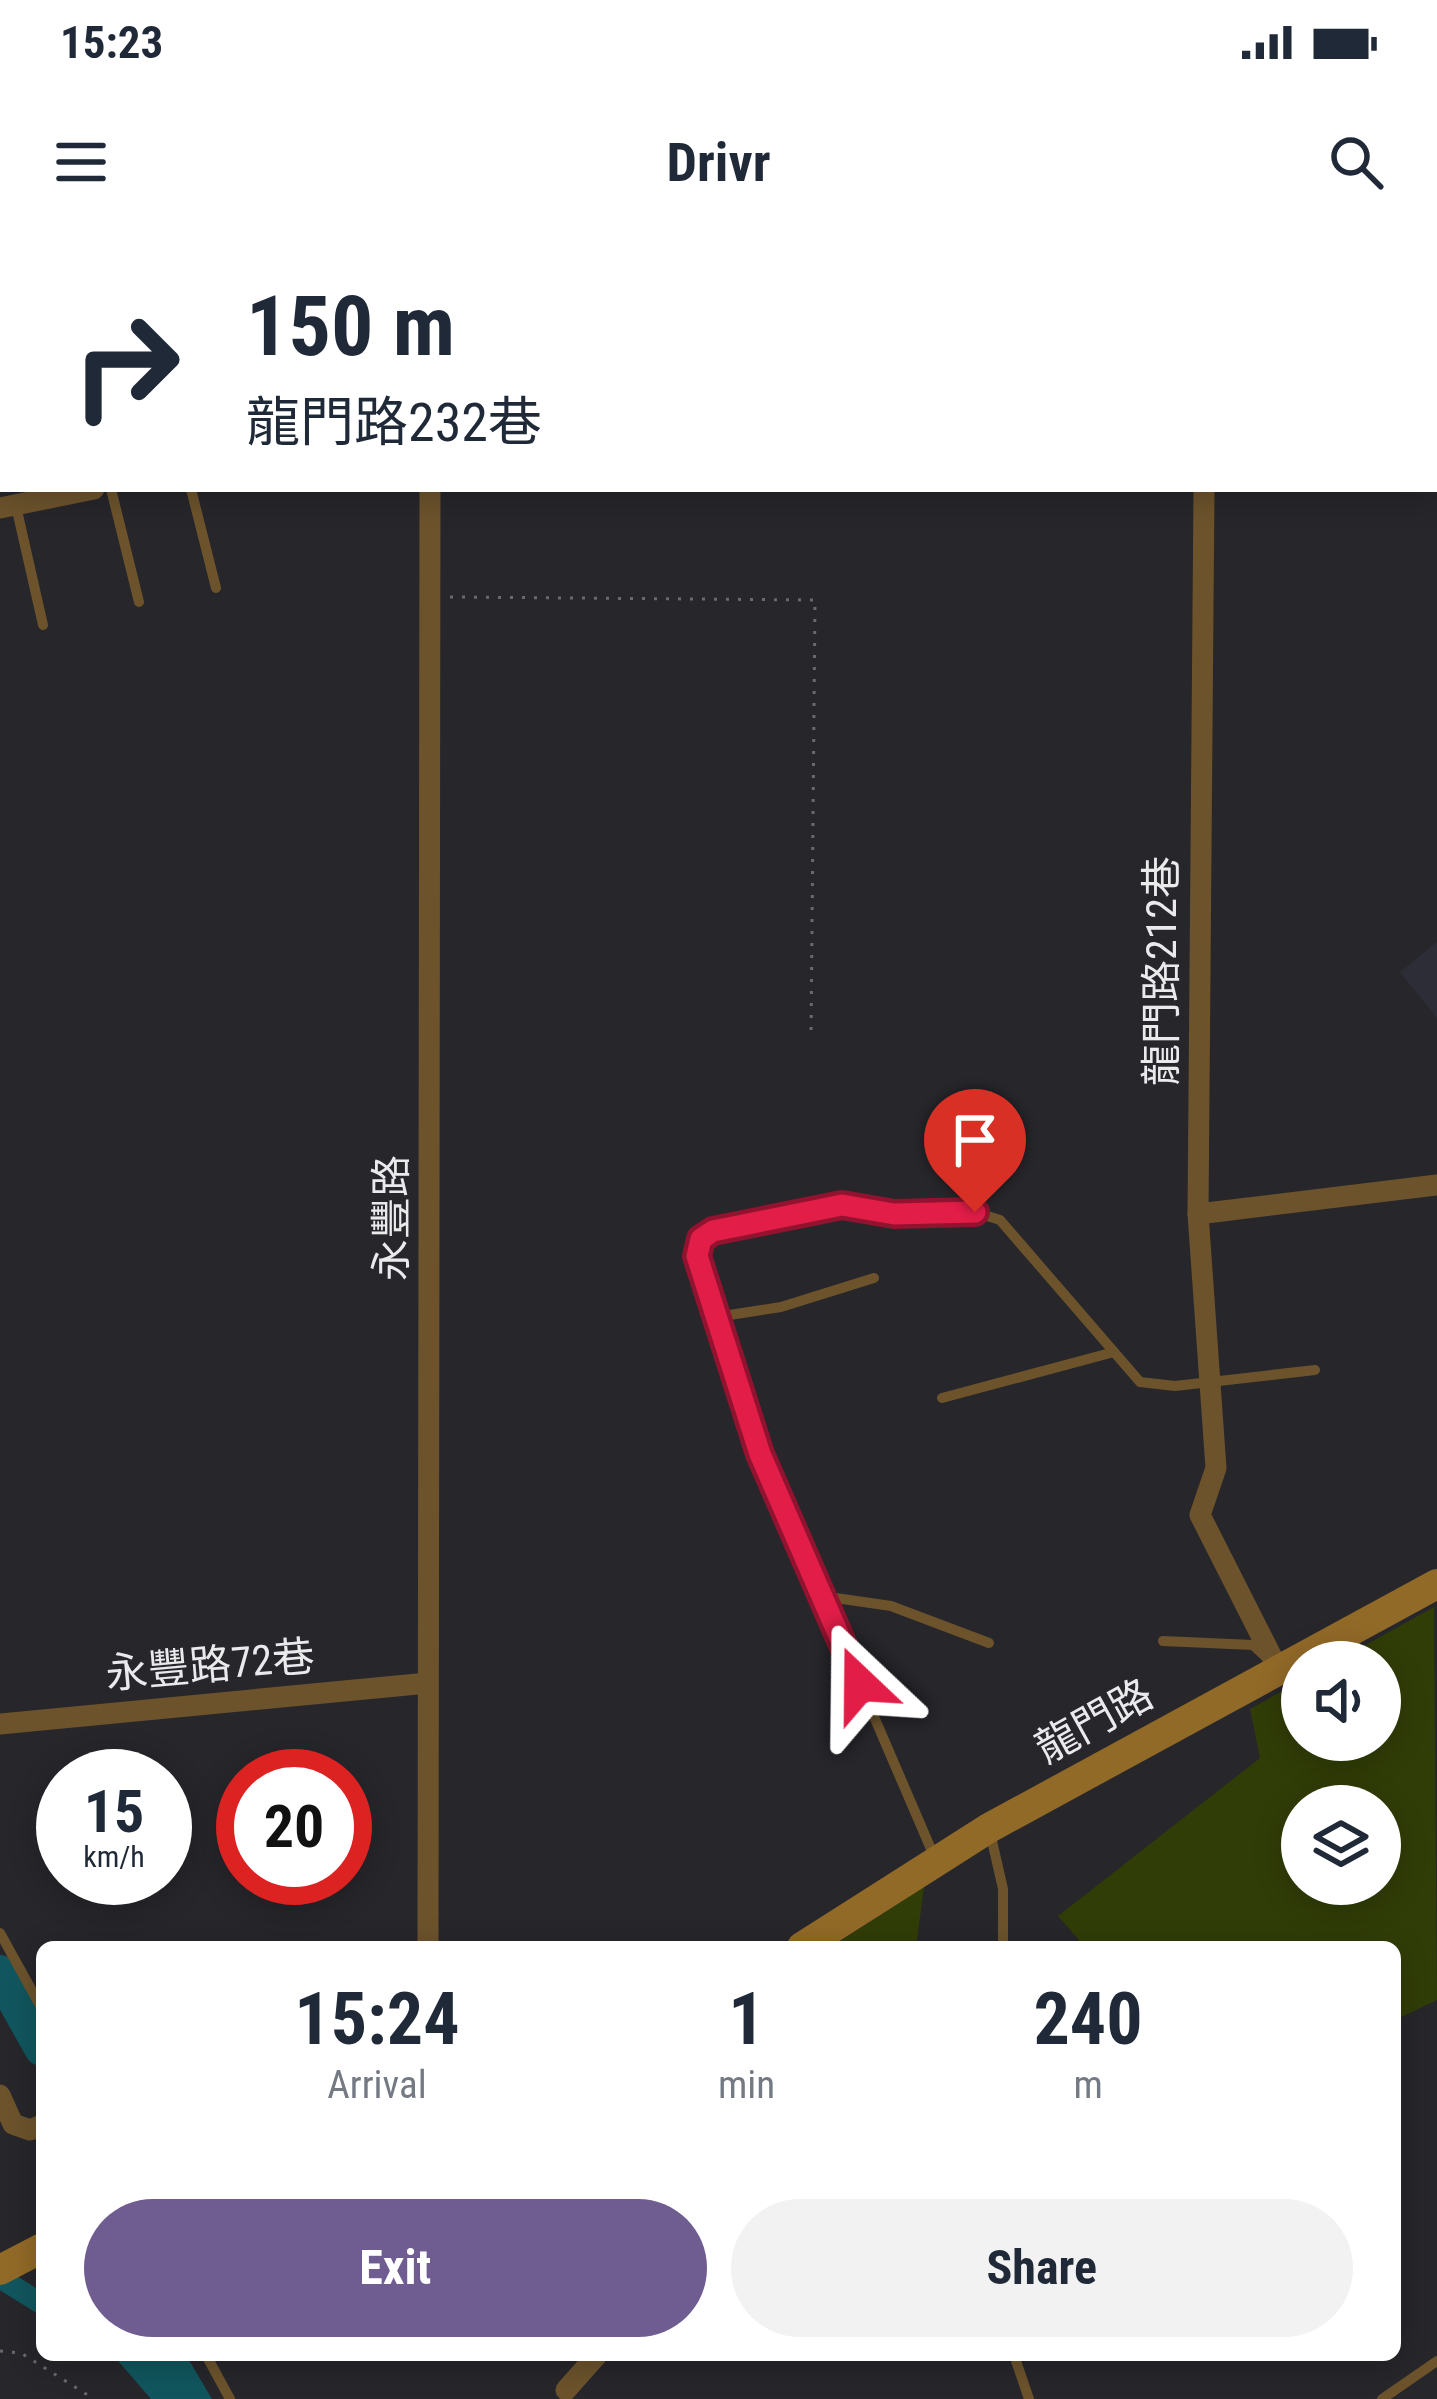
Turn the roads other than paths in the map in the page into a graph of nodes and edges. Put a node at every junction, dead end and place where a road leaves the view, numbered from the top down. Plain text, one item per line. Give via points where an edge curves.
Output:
1 (79, 492) edge
2 (112, 492) edge
3 (192, 492) edge
4 (430, 492) edge
5 (1204, 492) edge
6 (8, 506) edge
7 (216, 588) dead end
8 (139, 602) dead end
9 (43, 625) dead end
10 (1437, 1185) edge
11 (1198, 1214) junction
12 (874, 1278) dead end
13 (717, 1317) junction
14 (1114, 1352) junction
15 (1316, 1370) dead end
16 (1214, 1381) junction
17 (943, 1398) dead end
18 (1437, 1583) edge
19 (822, 1596) junction
20 (1163, 1641) dead end
21 (988, 1642) dead end
22 (1277, 1667) junction
23 (428, 1683) junction
24 (0, 1724) edge
25 (989, 1828) junction
26 (936, 1859) junction
27 (0, 1933) edge
28 (428, 1941) edge
29 (811, 1941) edge
30 (1004, 1941) edge
31 (36, 1997) edge
32 (0, 2095) edge
33 (36, 2128) edge
34 (36, 2251) edge
35 (0, 2270) edge
36 (209, 2361) edge
37 (592, 2361) edge
38 (1016, 2361) edge
39 (1437, 2361) edge
40 (566, 2390) dead end
41 (230, 2399) edge
42 (1029, 2399) edge
43 (1382, 2399) edge

1 - 6 street
2 - 8 lane
3 - 7 lane
4 - 23 street, 永豐路
5 - 11 street, 龍門路212巷
6 - 9 lane
10 - 11 street
11 - 16 street, 龍門路212巷
12 - 13 lane
13 - 14 lane via 697,1256 713,1231 842,1205 894,1214 975,1212 1000,1220
13 - 19 lane via 760,1454
14 - 16 lane via 1154,1387
14 - 17 lane
15 - 16 lane
16 - 22 street, 龍門路212巷 via 1216,1468 1200,1515
18 - 22 street, 龍門路
19 - 21 lane via 891,1606
19 - 26 lane
20 - 22 lane via 1252,1645
22 - 25 street, 龍門路
23 - 24 street, 永豐路72巷
23 - 28 street, 永豐路
25 - 26 street, 龍門路
25 - 30 lane
26 - 29 street, 龍門路
27 - 31 lane
32 - 33 street via 13,2124
34 - 35 street
36 - 41 lane
37 - 40 street
38 - 42 lane
39 - 43 lane

